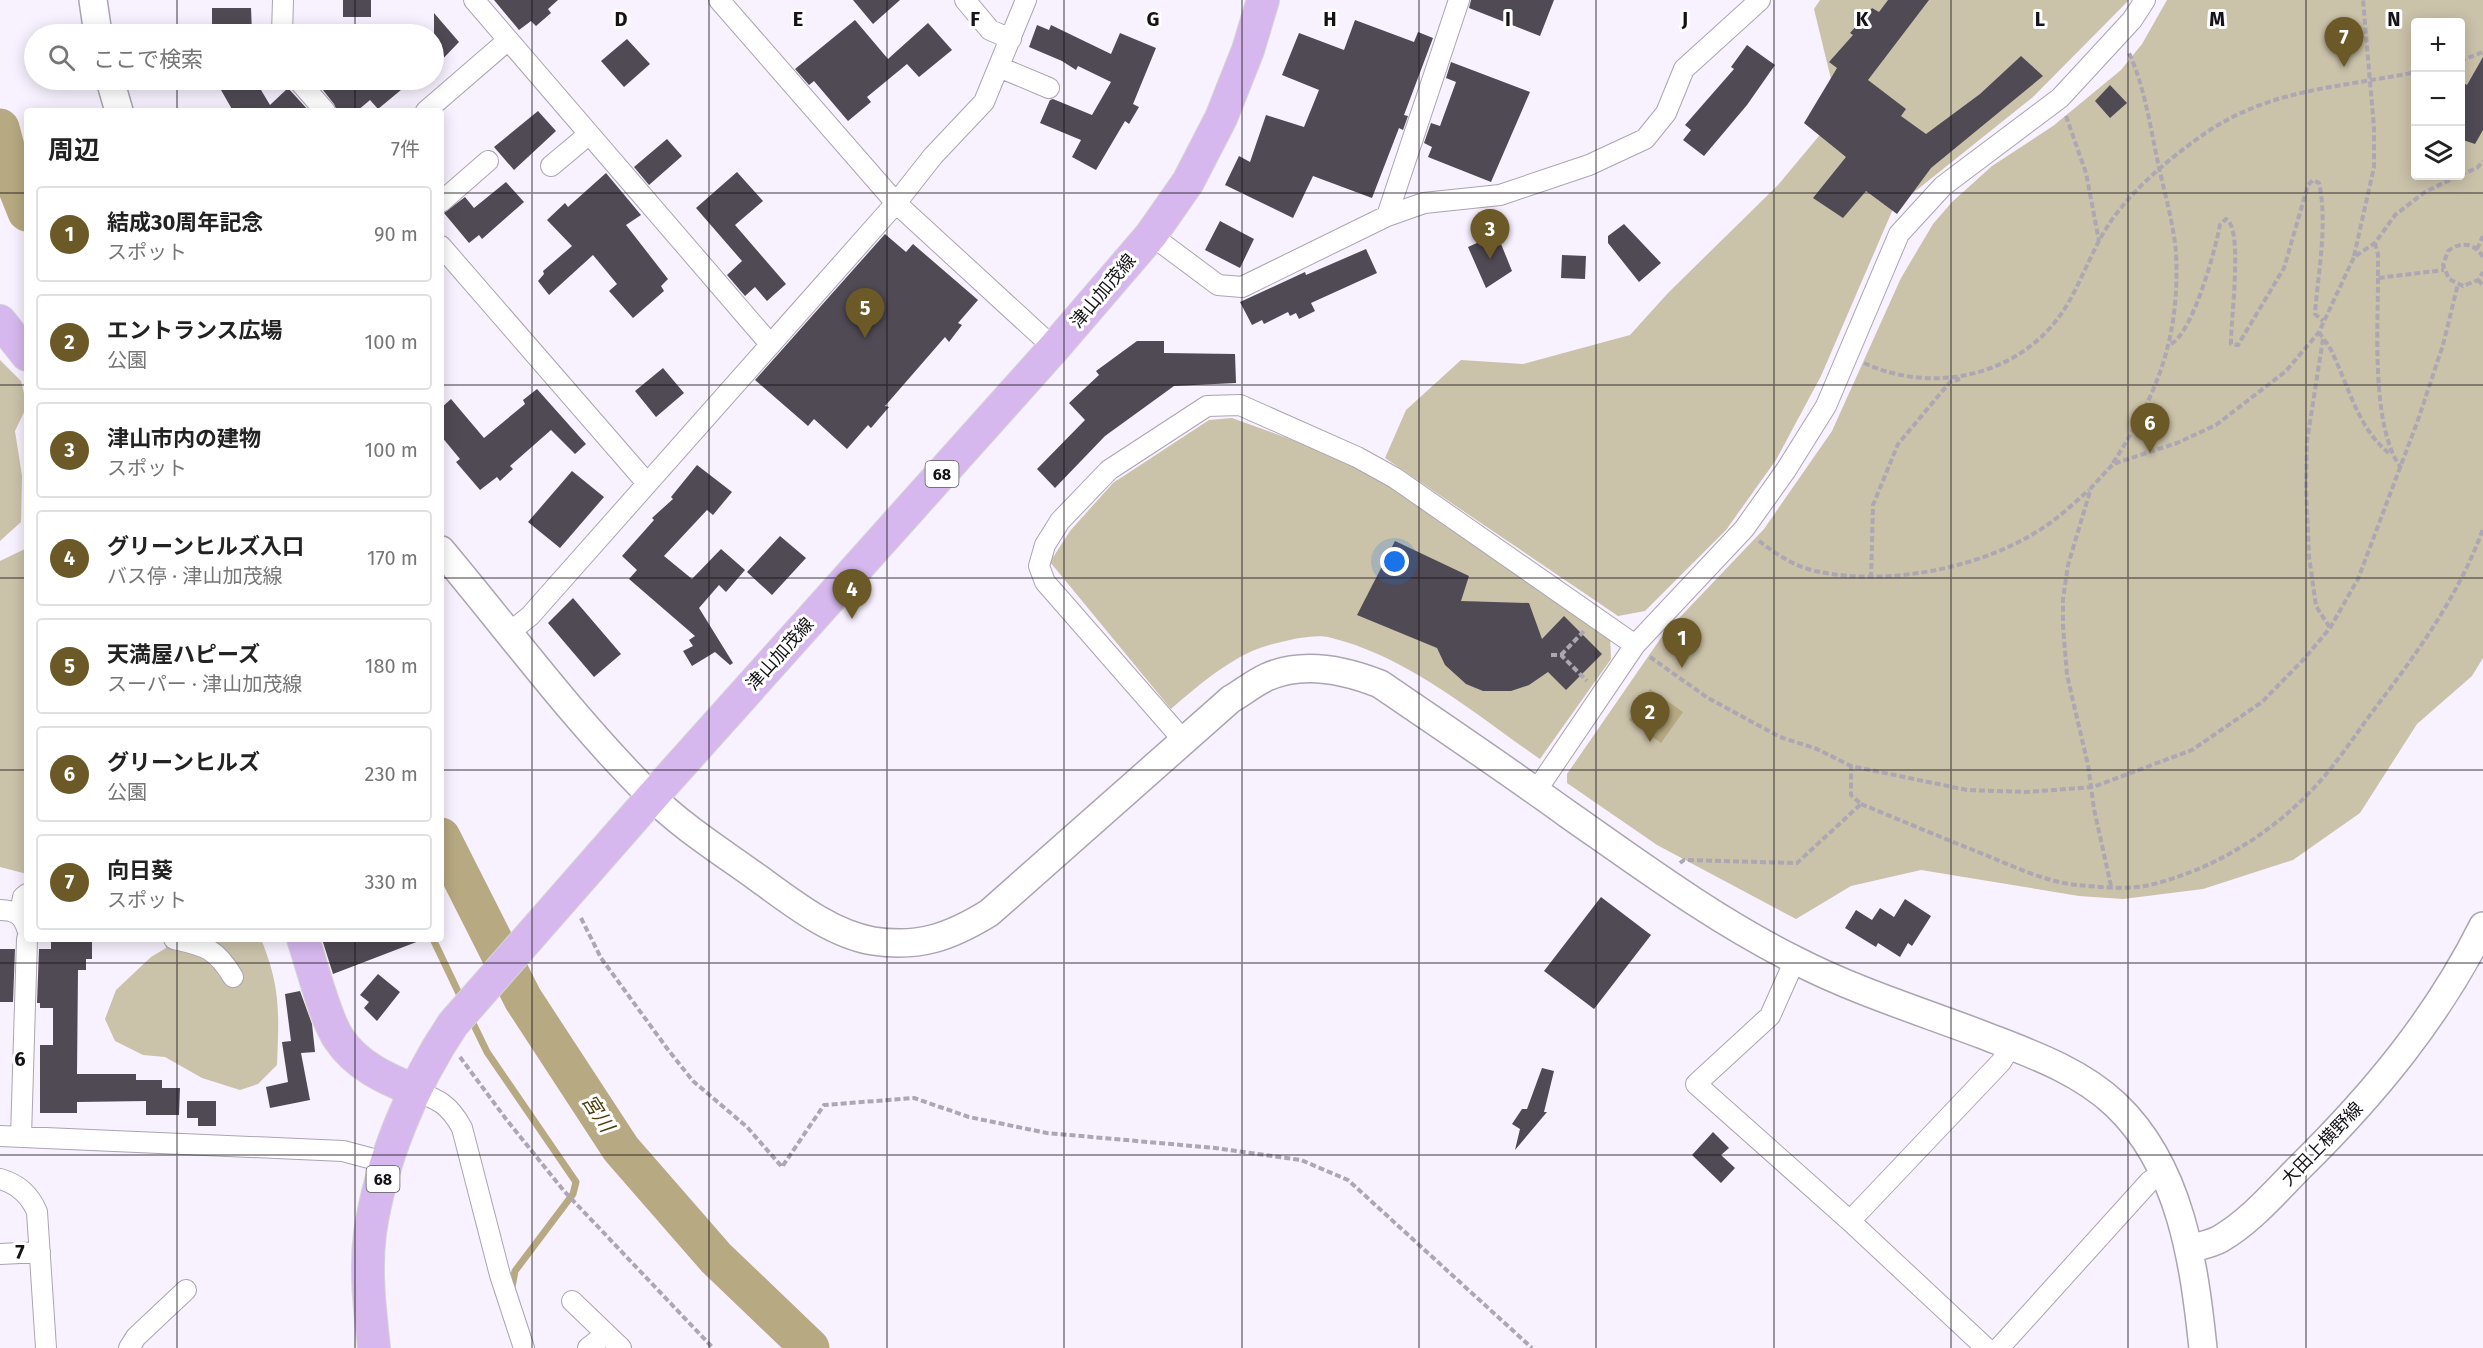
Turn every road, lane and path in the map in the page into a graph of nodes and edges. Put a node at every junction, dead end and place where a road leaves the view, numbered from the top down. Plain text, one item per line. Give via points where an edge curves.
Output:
1 (93, 0) edge
2 (283, 0) edge
3 (474, 0) edge
4 (719, 0) edge
5 (965, 0) edge
6 (1026, 0) edge
7 (1263, 0) edge
8 (1459, 0) edge
9 (1760, 0) edge
10 (2145, 0) edge
11 (2363, 0) edge
12 (97, 24) edge
13 (282, 24) edge
14 (2120, 33) junction
15 (1011, 39) junction
16 (507, 41) junction
17 (2483, 52) edge
18 (2465, 60) edge
19 (999, 67) junction
20 (2411, 73) edge
21 (2370, 79) junction
22 (1049, 88) dead end
23 (113, 90) edge
24 (307, 90) edge
25 (2060, 98) junction
26 (118, 108) edge
27 (322, 108) edge
28 (429, 108) edge
29 (588, 135) junction
30 (488, 161) dead end
31 (2483, 161) edge
32 (551, 166) dead end
33 (2159, 169) junction
34 (2465, 173) edge
35 (2449, 180) edge
36 (444, 199) edge
37 (896, 203) junction
38 (1387, 216) junction
39 (1151, 235) junction
40 (2483, 236) edge
41 (2099, 241) junction
42 (2375, 243) junction
43 (444, 249) edge
44 (2477, 249) junction
45 (2354, 256) junction
46 (2483, 257) edge
47 (2444, 270) junction
48 (2483, 272) edge
49 (2378, 278) junction
50 (2478, 280) junction
51 (2458, 284) junction
52 (2483, 285) edge
53 (0, 321) edge
54 (2323, 321) junction
55 (2319, 332) junction
56 (2323, 339) junction
57 (770, 344) junction
58 (2171, 344) junction
59 (1054, 348) junction
60 (24, 351) edge
61 (1847, 354) junction
62 (1963, 378) junction
63 (2391, 455) junction
64 (2113, 464) junction
65 (2401, 468) junction
66 (646, 482) junction
67 (2091, 488) junction
68 (1744, 529) junction
69 (2483, 529) edge
70 (444, 554) edge
71 (1871, 578) junction
72 (2330, 628) junction
73 (510, 632) junction
74 (1582, 634) dead end
75 (1635, 645) junction
76 (1551, 655) dead end
77 (1561, 655) junction
78 (1581, 675) dead end
79 (1184, 741) junction
80 (1851, 766) junction
81 (2092, 787) junction
82 (1536, 791) junction
83 (652, 797) junction
84 (1861, 804) junction
85 (1662, 880) junction
86 (2111, 886) junction
87 (24, 896) edge
88 (562, 901) junction
89 (0, 910) edge
90 (23, 922) edge
91 (2483, 926) edge
92 (27, 942) edge
93 (188, 942) edge
94 (304, 942) edge
95 (1795, 960) junction
96 (233, 977) dead end
97 (447, 1033) junction
98 (2011, 1046) junction
99 (414, 1090) junction
100 (0, 1136) edge
101 (21, 1137) junction
102 (388, 1163) junction
103 (2163, 1173) junction
104 (0, 1179) edge
105 (1850, 1221) junction
106 (2189, 1249) junction
107 (40, 1252) junction
108 (0, 1254) edge
109 (186, 1290) dead end
110 (572, 1301) dead end
111 (606, 1334) junction
112 (377, 1340) edge
113 (46, 1348) edge
114 (129, 1348) edge
115 (524, 1348) edge
116 (588, 1348) edge
117 (621, 1348) edge
118 (713, 1348) edge
119 (1532, 1348) edge
120 (1986, 1348) edge
121 (2000, 1348) edge
122 (2203, 1348) edge

1 - 12 street
2 - 13 street
3 - 16 street
4 - 37 street
5 - 15 street via 990,30
6 - 15 street
7 - 39 main road, 津山加茂線 / 68 via 1221,118 1188,182
8 - 38 street
9 - 38 street via 1684,69 1666,113 1645,139 1589,165 1500,195 1424,203
10 - 14 street
11 - 21 path
14 - 25 street
14 - 33 path via 2141,80
15 - 19 street
16 - 28 street
16 - 29 street
17 - 18 path
19 - 22 street
19 - 37 street via 984,102
20 - 21 path
21 - 33 path via 2280,96 2205,134
21 - 45 path via 2374,167
23 - 26 street
24 - 27 street
25 - 41 path via 2086,173
25 - 61 street via 1943,186 1899,234
29 - 32 street
29 - 57 street
30 - 36 street
31 - 34 path
33 - 41 path via 2130,197
33 - 58 path via 2176,251 2176,310
35 - 42 path via 2395,215
37 - 57 street
37 - 59 street
38 - 39 street via 1242,287 1218,285
39 - 59 main road, 津山加茂線 / 68
40 - 44 path
41 - 62 path via 2067,306 2044,336 2008,361
42 - 45 path
42 - 49 path
43 - 66 street
44 - 46 path
44 - 47 path via 2462,244 2452,248 2445,255
45 - 54 path
47 - 49 path
47 - 51 path
48 - 50 path
49 - 63 path via 2378,367
50 - 51 path
50 - 52 path
51 - 65 path via 2443,345
53 - 60 main road
54 - 55 path
54 - 58 path via 2315,314 2321,192 2319,183 2313,180 2308,185 2284,268 2238,345 2232,344 2235,266 2232,226 2226,219 2220,225 2203,286 2181,339
55 - 56 path
55 - 64 path via 2286,371 2216,425 2177,443
56 - 63 path via 2355,407
56 - 72 path via 2307,441 2306,486 2316,606
57 - 66 street
58 - 64 path via 2141,420
59 - 83 main road, 津山加茂線 / 68
61 - 62 path via 1912,379
61 - 68 street via 1826,406
62 - 71 path via 1950,382 1898,444 1873,506
63 - 65 path
64 - 67 path
65 - 72 path via 2358,579
66 - 73 street via 530,616
67 - 71 path via 2047,525 2000,551 1962,564
67 - 81 path via 2068,565 2063,626 2067,675
68 - 71 path via 1780,557 1814,571
68 - 75 street
69 - 86 path via 2474,554 2424,643 2336,762 2305,796 2249,844 2150,885
70 - 73 street
72 - 81 path via 2262,702 2219,734 2192,750
73 - 83 street via 607,750
74 - 77 path
75 - 79 street via 1395,478 1240,405 1207,406 1109,470 1060,521 1045,545 1039,566 1045,582
75 - 80 path via 1718,704 1780,737
75 - 82 street
76 - 77 path
77 - 78 path
79 - 82 street via 1231,699 1268,677 1324,669 1351,673 1380,684
79 - 83 street via 989,913 935,940 903,944 871,940 837,928 785,898
80 - 81 path via 1967,790 2027,792
80 - 84 path via 1851,795
81 - 86 path
82 - 85 street
83 - 88 main road, 津山加茂線 / 68
84 - 85 path via 1797,862 1684,860
84 - 86 path via 2038,876 2076,885
85 - 95 street
87 - 90 street
88 - 97 main road, 津山加茂線 / 68
88 - 119 path via 693,1081 747,1127 782,1167 824,1105 914,1098 969,1117 1047,1133 1301,1160 1348,1180
89 - 90 street via 12,910
91 - 106 street, 大田上横野線 via 2462,968 2423,1028 2352,1115 2250,1217 2218,1240
92 - 101 street
93 - 96 street via 215,952
94 - 99 main road via 338,1039 352,1055 380,1075
95 - 98 street
95 - 105 street via 1770,1016 1696,1084
97 - 99 main road, 津山加茂線 / 68
97 - 118 path via 506,1119 564,1191
98 - 103 street via 2089,1083 2116,1105 2145,1138
98 - 105 street via 2001,1062
99 - 102 main road, 津山加茂線 / 68
99 - 115 street via 438,1100 453,1112 462,1128 502,1283
100 - 101 street
101 - 102 street via 343,1151
102 - 112 main road, 津山加茂線 / 68 via 370,1233 367,1282
103 - 106 street
103 - 121 street via 2150,1181
104 - 107 street via 16,1185 32,1200 37,1212
105 - 120 street
106 - 122 street
107 - 108 street
107 - 113 street
109 - 114 street
110 - 111 street
111 - 116 street
111 - 117 street

